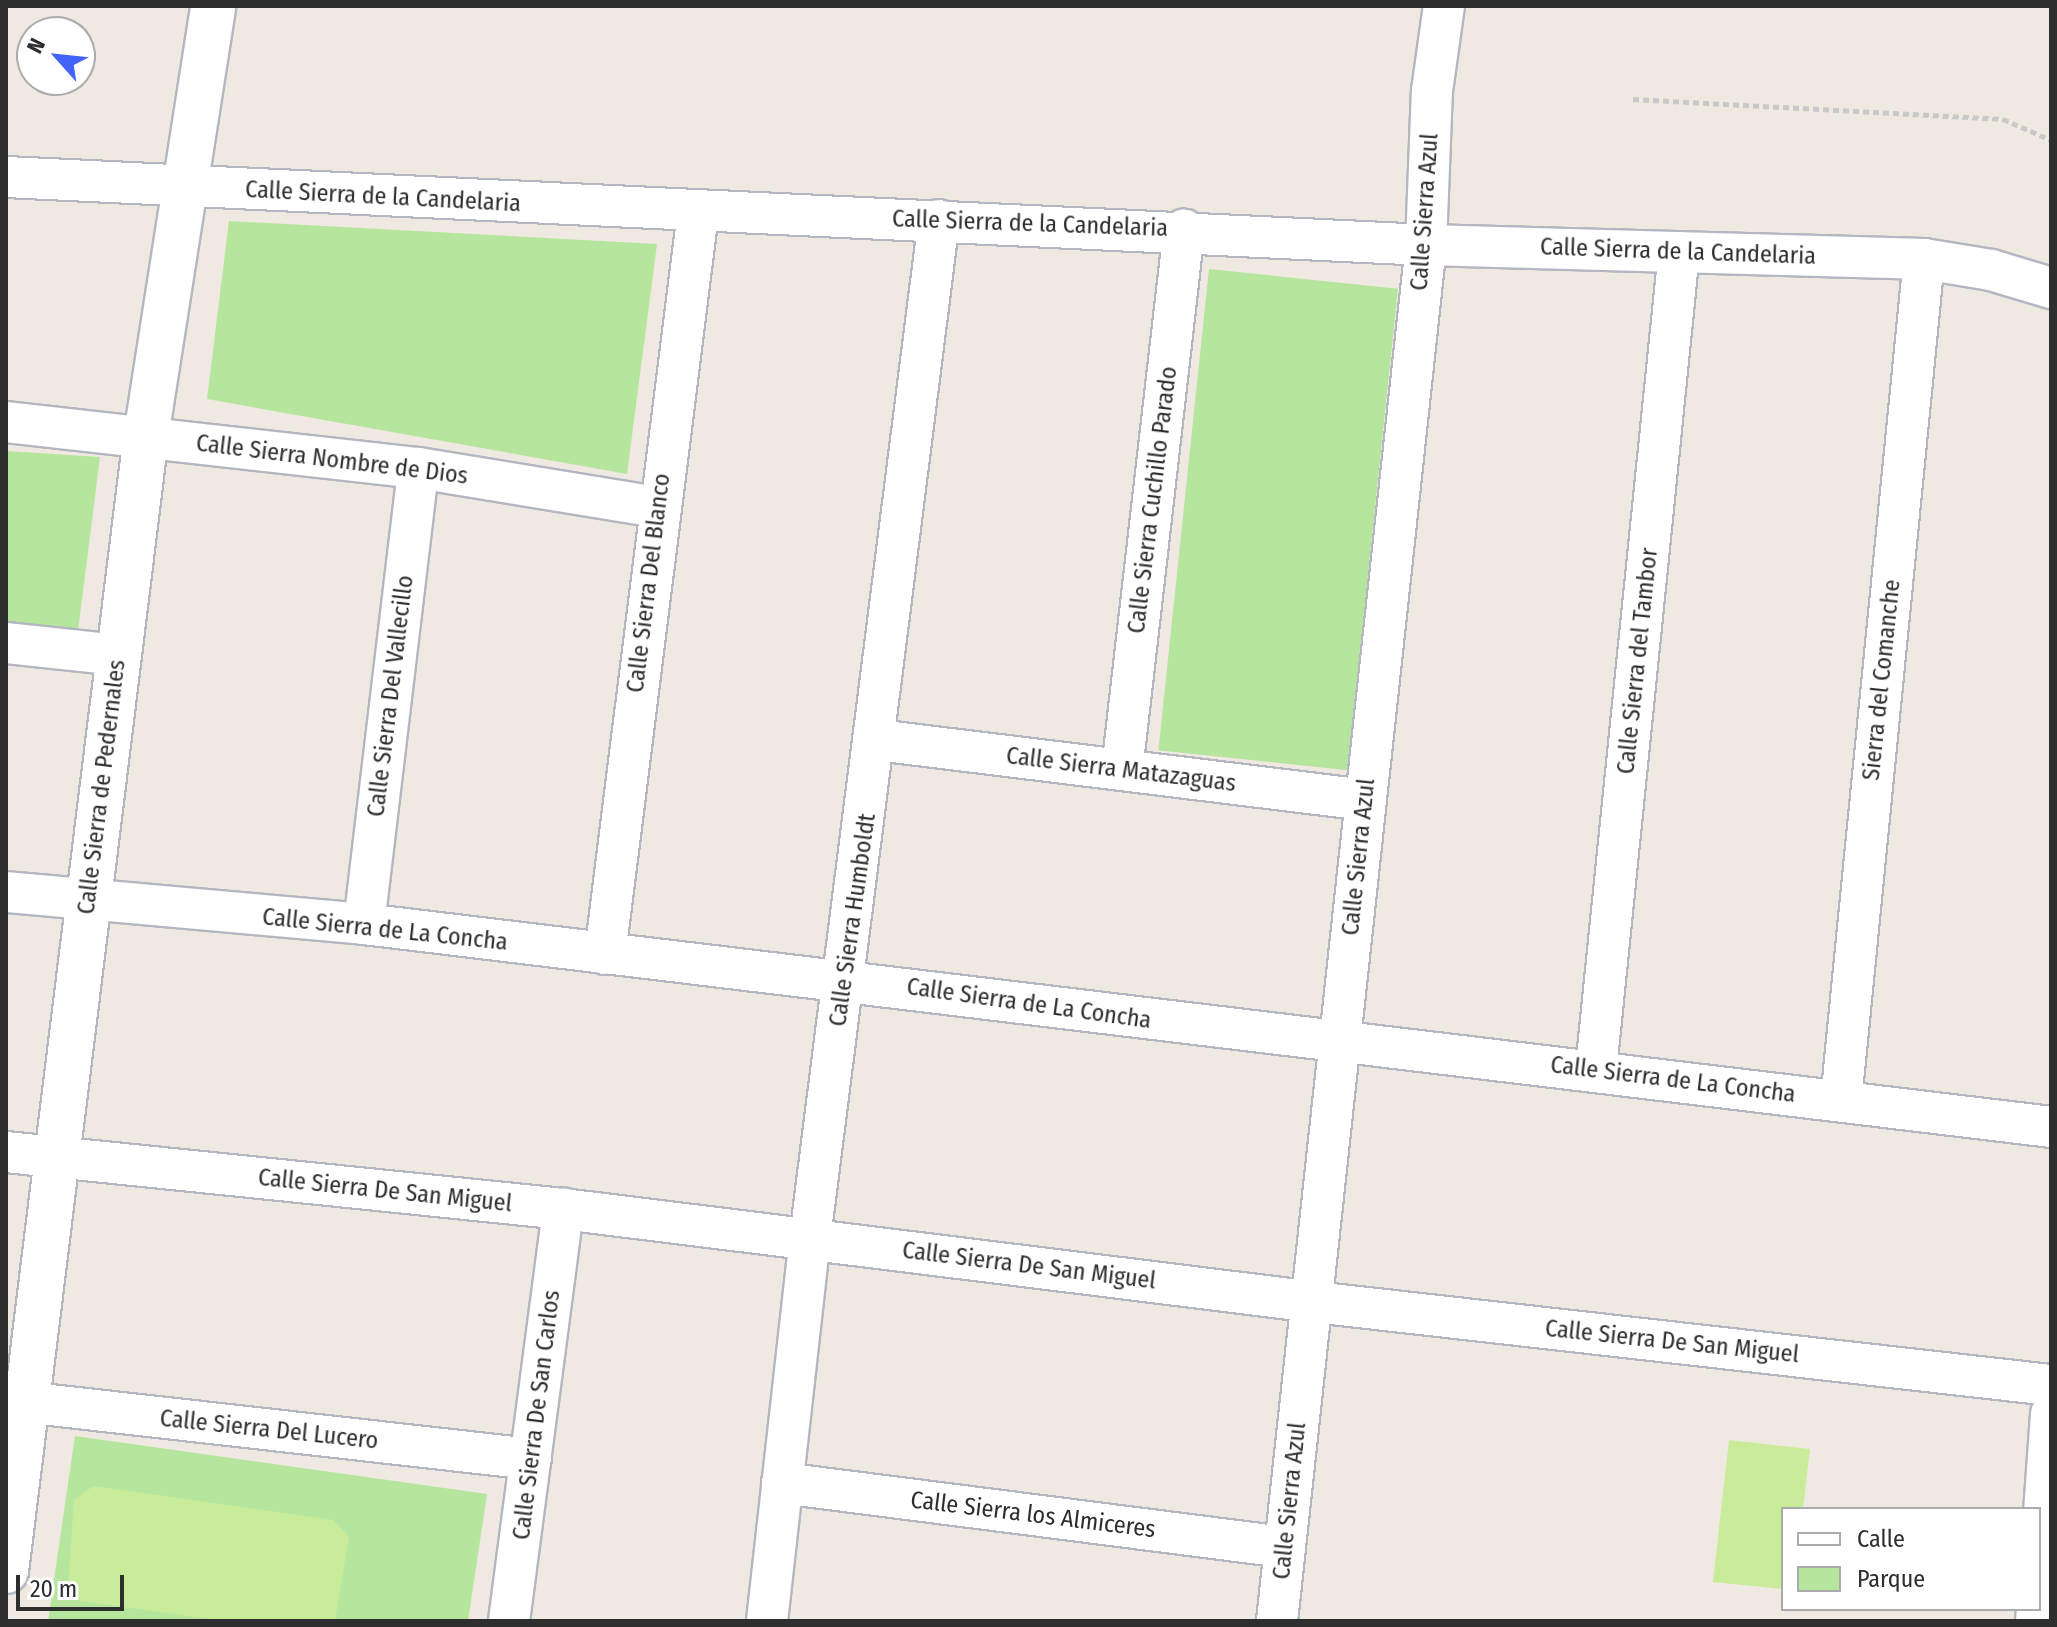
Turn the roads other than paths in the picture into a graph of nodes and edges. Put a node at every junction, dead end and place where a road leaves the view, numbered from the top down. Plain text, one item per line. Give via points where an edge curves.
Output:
1 (213, 6) edge
2 (1444, 6) edge
3 (6, 177) edge
4 (185, 186) junction
5 (698, 213) junction
6 (939, 220) junction
7 (1184, 230) junction
8 (1426, 245) junction
9 (1679, 252) junction
10 (1924, 259) junction
11 (2051, 288) edge
12 (6, 422) edge
13 (146, 436) junction
14 (418, 468) junction
15 (657, 507) junction
16 (6, 643) edge
17 (118, 655) junction
18 (877, 740) junction
19 (1122, 770) junction
20 (1365, 800) junction
21 (6, 892) edge
22 (87, 903) junction
23 (364, 924) junction
24 (605, 954) junction
25 (846, 980) junction
26 (1339, 1045) junction
27 (1596, 1069) junction
28 (1841, 1101) junction
29 (2051, 1127) edge
30 (6, 1152) edge
31 (56, 1159) junction
32 (563, 1209) junction
33 (810, 1238) junction
34 (1314, 1302) junction
35 (2051, 1385) edge
36 (17, 1402) edge
37 (2051, 1413) edge
38 (531, 1459) junction
39 (782, 1483) junction
40 (1284, 1547) junction
41 (2041, 1554) edge
42 (6, 1571) edge
43 (509, 1621) edge
44 (767, 1621) edge
45 (1277, 1621) edge

1 - 4 main road, Calle Sierra de Pedernales
2 - 8 street, Calle Sierra Azul via 1432,91
3 - 4 street, Calle Sierra de la Candelaria
4 - 5 street, Calle Sierra de la Candelaria
4 - 13 main road, Calle Sierra de Pedernales
5 - 6 street, Calle Sierra de la Candelaria
5 - 15 street, Calle Sierra Del Blanco
6 - 7 street, Calle Sierra de la Candelaria
6 - 18 street, Calle Sierra Humboldt
7 - 8 street, Calle Sierra de la Candelaria
7 - 19 street, Calle Sierra Cuchillo Parado
8 - 9 street, Calle Sierra de la Candelaria
8 - 20 street, Calle Sierra Azul
9 - 10 street, Calle Sierra de la Candelaria
9 - 27 street, Calle Sierra del Tambor
10 - 11 street, Calle Sierra de la Candelaria via 1991,270
10 - 28 street, Sierra del Comanche
12 - 13 street, Calle Sierra Nombre de Dios
13 - 14 street, Calle Sierra Nombre de Dios
13 - 17 main road, Calle Sierra de Pedernales
14 - 15 street, Calle Sierra Nombre de Dios
14 - 23 street, Calle Sierra Del Vallecillo
15 - 24 street, Calle Sierra Del Blanco
16 - 17 street
17 - 22 main road, Calle Sierra de Pedernales
18 - 19 street, Calle Sierra Matazaguas
18 - 25 street, Calle Sierra Humboldt
19 - 20 street, Calle Sierra Matazaguas
20 - 26 street, Calle Sierra Azul
21 - 22 street, Calle Sierra de La Concha
22 - 23 street, Calle Sierra de La Concha
22 - 31 main road, Calle Sierra de Pedernales
23 - 24 street, Calle Sierra de La Concha
24 - 25 street, Calle Sierra de La Concha
25 - 26 street, Calle Sierra de La Concha
25 - 33 street, Calle Sierra Humboldt
26 - 27 street, Calle Sierra de La Concha
26 - 34 street, Calle Sierra Azul
27 - 28 street, Calle Sierra de La Concha
28 - 29 street, Calle Sierra de La Concha
30 - 31 street, Calle Sierra De San Miguel
31 - 32 street, Calle Sierra De San Miguel
31 - 36 main road, Calle Sierra de Pedernales
32 - 33 street, Calle Sierra De San Miguel
32 - 38 street, Calle Sierra De San Carlos
33 - 34 street, Calle Sierra De San Miguel
33 - 39 street, Calle Sierra Humboldt
34 - 35 street, Calle Sierra De San Miguel
34 - 40 street, Calle Sierra Azul
36 - 38 street, Calle Sierra Del Lucero
36 - 42 main road, Calle Sierra de Pedernales
37 - 41 street
38 - 43 street, Calle Sierra De San Carlos
39 - 40 street, Calle Sierra los Almiceres
39 - 44 street, Calle Sierra Humboldt
40 - 45 street, Calle Sierra Azul

